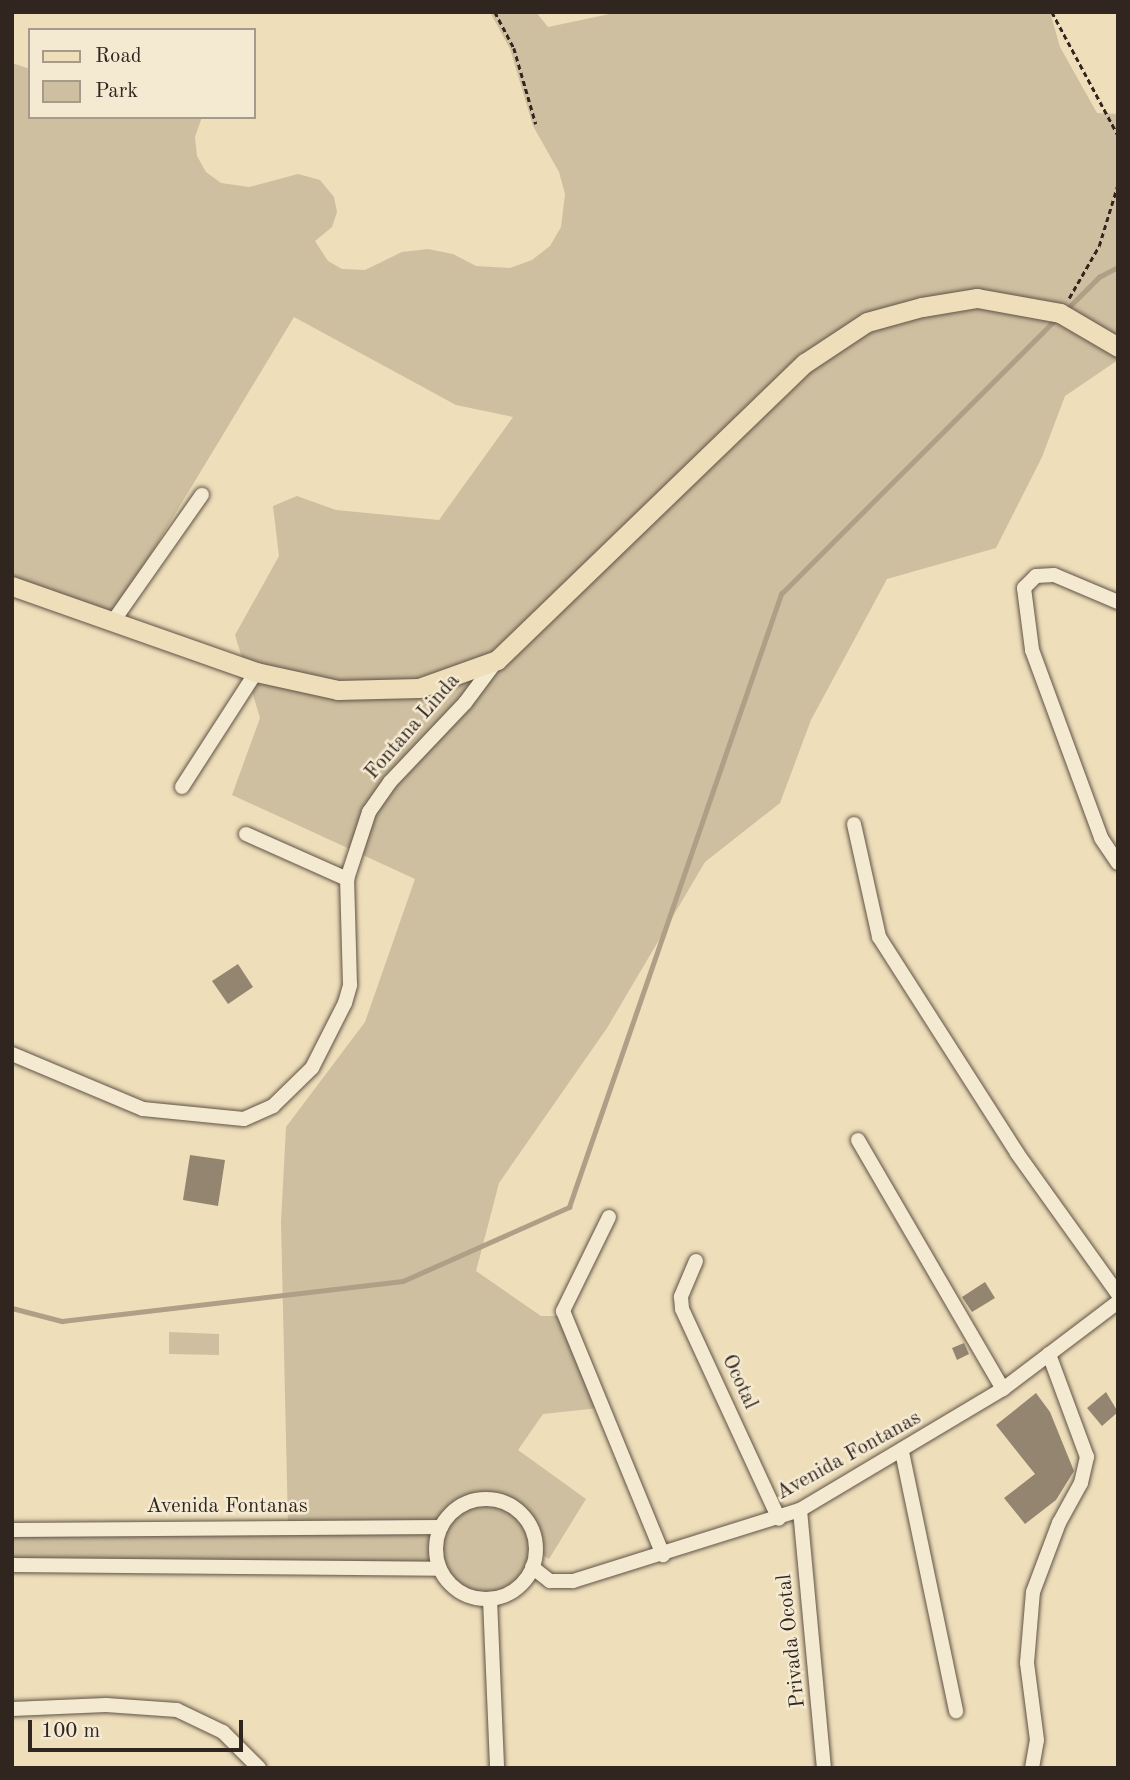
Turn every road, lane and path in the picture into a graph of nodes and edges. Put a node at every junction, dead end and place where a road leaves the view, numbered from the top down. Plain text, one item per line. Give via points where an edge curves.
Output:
1 (495, 12) edge
2 (1052, 12) edge
3 (536, 124) dead end
4 (1118, 135) edge
5 (1118, 184) edge
6 (1060, 313) junction
7 (1118, 347) edge
8 (202, 495) dead end
9 (12, 586) edge
10 (1118, 602) edge
11 (114, 620) junction
12 (497, 660) junction
13 (256, 672) junction
14 (182, 787) dead end
15 (854, 824) dead end
16 (246, 834) dead end
17 (1118, 863) edge
18 (347, 879) junction
19 (12, 1054) edge
20 (858, 1140) dead end
21 (609, 1217) dead end
22 (696, 1261) dead end
23 (1118, 1294) edge
24 (1118, 1302) edge
25 (1049, 1354) junction
26 (1003, 1389) junction
27 (902, 1452) junction
28 (800, 1510) junction
29 (779, 1519) junction
30 (441, 1527) junction
31 (12, 1530) edge
32 (663, 1555) junction
33 (12, 1565) edge
34 (532, 1567) junction
35 (440, 1569) junction
36 (490, 1599) junction
37 (12, 1709) edge
38 (956, 1712) dead end
39 (259, 1768) edge
40 (497, 1768) edge
41 (824, 1768) edge
42 (1032, 1768) edge

1 - 3 path via 514,48
2 - 4 path
5 - 6 path via 1099,246
6 - 7 main road
6 - 12 main road via 977,298 867,323 836,340 805,363
8 - 11 street
9 - 11 main road
10 - 17 street via 1054,575 1036,576 1024,588 1031,650 1101,838
11 - 13 main road
12 - 13 main road via 439,683 378,692 317,687
12 - 18 street, Fontana Linda via 369,812
13 - 14 street
15 - 23 street via 879,937 1017,1153
16 - 18 street
18 - 19 street, Fontana Linda via 350,985 339,1020 312,1068 258,1116 219,1120 143,1109
20 - 26 street
21 - 32 street via 580,1285 563,1311
22 - 29 street, Ocotal via 681,1297 682,1309
24 - 25 street, Avenida Fontanas
25 - 26 street, Avenida Fontanas
25 - 42 street via 1087,1457 1081,1483 1059,1523 1033,1592 1027,1662 1037,1740
26 - 27 street, Avenida Fontanas
27 - 28 street, Avenida Fontanas
27 - 38 street
28 - 29 street, Avenida Fontanas
28 - 41 street, Privada Ocotal
29 - 32 street, Avenida Fontanas
30 - 31 street, Avenida Fontanas
30 - 34 street via 465,1504 498,1501 526,1519 534,1534
30 - 35 street via 436,1548
32 - 34 street, Avenida Fontanas via 565,1583 550,1581
33 - 35 street
34 - 36 street via 516,1589
35 - 36 street via 460,1592
36 - 40 street
37 - 39 street via 118,1705 177,1710 223,1732

